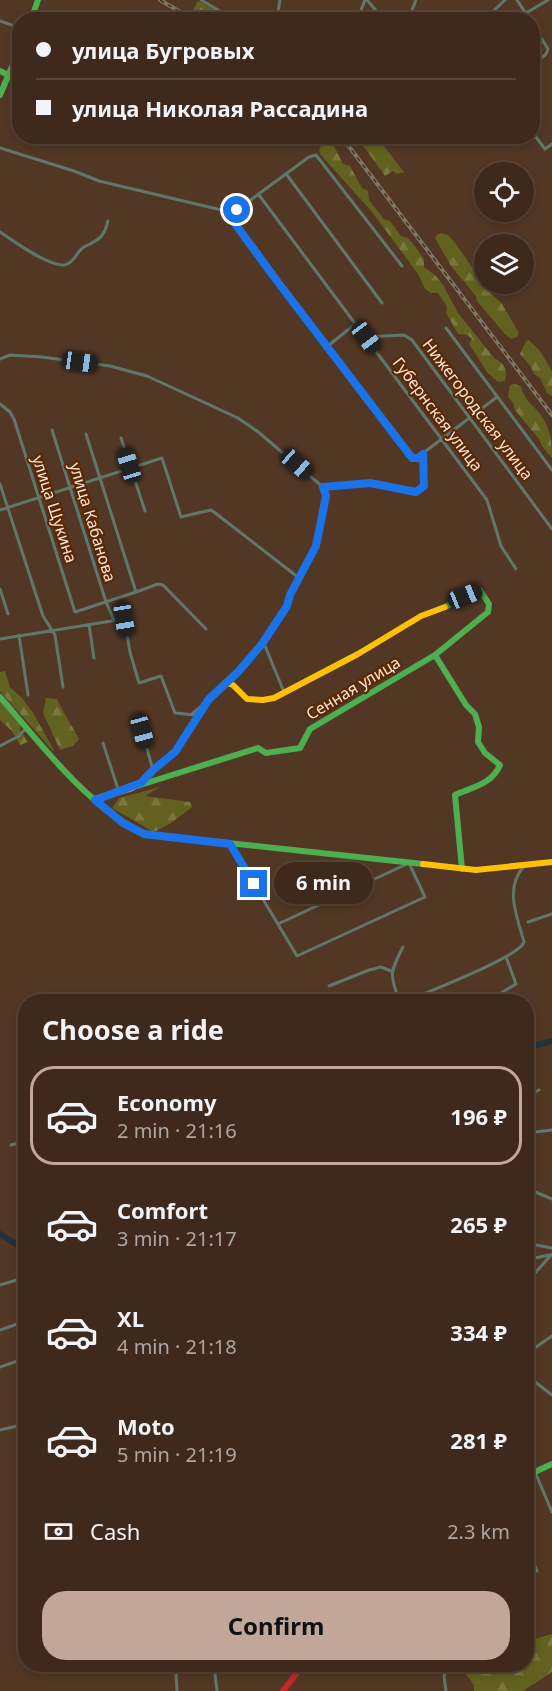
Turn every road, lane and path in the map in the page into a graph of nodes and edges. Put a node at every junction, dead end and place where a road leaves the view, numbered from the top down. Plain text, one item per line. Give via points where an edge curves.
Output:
1 (201, 0) edge
2 (366, 0) edge
3 (505, 0) edge
4 (548, 0) edge
5 (221, 12) edge
6 (377, 12) edge
7 (492, 12) edge
8 (528, 12) edge
9 (540, 36) edge
10 (540, 59) edge
11 (4, 73) edge
12 (0, 95) edge
13 (540, 142) edge
14 (552, 144) edge
15 (0, 148) edge
16 (286, 175) junction
17 (259, 195) junction
18 (230, 212) junction
19 (108, 221) dead end
20 (0, 232) edge
21 (402, 266) dead end
22 (382, 303) dead end
23 (355, 324) junction
24 (446, 328) dead end
25 (366, 337) junction
26 (328, 346) junction
27 (0, 359) edge
28 (497, 396) junction
29 (0, 404) edge
30 (470, 418) junction
31 (52, 430) dead end
32 (86, 434) dead end
33 (121, 438) dead end
34 (442, 439) junction
35 (423, 454) junction
36 (130, 468) junction
37 (552, 470) edge
38 (100, 478) junction
39 (0, 484) edge
40 (323, 487) junction
41 (70, 488) junction
42 (39, 498) junction
43 (8, 508) junction
44 (0, 510) edge
45 (145, 511) dead end
46 (550, 522) edge
47 (552, 529) edge
48 (516, 569) dead end
49 (299, 578) junction
50 (0, 589) edge
51 (136, 592) junction
52 (106, 602) junction
53 (8, 614) dead end
54 (114, 620) junction
55 (89, 625) junction
56 (206, 629) dead end
57 (53, 630) junction
58 (19, 635) junction
59 (0, 639) edge
60 (263, 641) junction
61 (435, 655) junction
62 (94, 658) dead end
63 (227, 683) junction
64 (63, 687) dead end
65 (284, 692) junction
66 (28, 695) dead end
67 (0, 697) edge
68 (195, 716) junction
69 (27, 727) junction
70 (142, 731) dead end
71 (104, 743) dead end
72 (0, 746) edge
73 (153, 770) junction
74 (137, 786) junction
75 (118, 792) junction
76 (95, 800) junction
77 (230, 844) junction
78 (552, 862) edge
79 (524, 866) junction
80 (462, 869) junction
81 (552, 914) edge
82 (528, 922) dead end
83 (278, 924) junction
84 (403, 947) dead end
85 (506, 957) junction
86 (391, 971) junction
87 (329, 986) dead end
88 (398, 994) edge
89 (422, 994) edge
90 (499, 994) edge
91 (539, 1090) dead end
92 (534, 1092) edge
93 (552, 1130) edge
94 (534, 1132) edge
95 (18, 1143) edge
96 (11, 1145) dead end
97 (534, 1191) edge
98 (552, 1199) edge
99 (534, 1245) edge
100 (552, 1248) edge
101 (552, 1254) edge
102 (534, 1258) edge
103 (534, 1274) edge
104 (18, 1279) edge
105 (0, 1285) edge
106 (18, 1324) edge
107 (0, 1330) edge
108 (552, 1336) edge
109 (534, 1348) edge
110 (18, 1361) edge
111 (0, 1367) edge
112 (534, 1381) edge
113 (552, 1395) edge
114 (18, 1426) edge
115 (0, 1430) edge
116 (552, 1464) edge
117 (535, 1472) joint
118 (552, 1512) edge
119 (534, 1564) edge
120 (537, 1571) dead end
121 (215, 1672) edge
122 (298, 1672) edge
123 (446, 1672) edge
124 (176, 1673) dead end
125 (177, 1691) edge
126 (217, 1691) edge
127 (283, 1691) edge
128 (446, 1691) edge

1 - 5 street
2 - 6 street
3 - 7 street
4 - 8 street
9 - 10 street via 548,49
11 - 12 street
13 - 14 street via 545,149
15 - 18 street via 99,181
16 - 17 street
16 - 21 street via 315,155 318,157
16 - 22 street
17 - 18 street
17 - 23 street, Губернская улица
18 - 26 street
19 - 20 street via 99,240 81,249 65,265 49,262
23 - 25 street, Губернская улица
23 - 26 street
24 - 28 street
25 - 30 street, Нижегородская улица via 404,335 412,340
25 - 34 street, Губернская улица
26 - 35 street via 412,458
27 - 40 street via 10,355 63,359 147,376 238,418
28 - 30 street
28 - 37 street
29 - 42 street, улица Щукина via 11,414
30 - 34 street
30 - 46 street, Нижегородская улица
31 - 41 street, улица Кабанова
32 - 38 street
33 - 36 street
34 - 35 street
34 - 48 street, Губернская улица via 488,500 501,546
35 - 40 street via 424,486 416,492 370,483
36 - 38 street
36 - 45 street
36 - 49 street via 162,458 180,515 211,510
38 - 41 street
38 - 51 street
39 - 43 street
40 - 49 street via 326,496 317,544
41 - 42 street
41 - 52 street, улица Кабанова
42 - 43 street
42 - 52 street, улица Щукина via 75,612
43 - 44 street
43 - 57 street via 43,616
46 - 47 street, Нижегородская улица
49 - 60 street via 287,606
50 - 53 street
51 - 52 street
51 - 56 street via 163,585
52 - 54 street, улица Кабанова
54 - 55 street
54 - 68 street via 124,619 139,683 161,675 175,713
55 - 57 street
55 - 62 street
57 - 58 street
57 - 64 street
58 - 59 street
58 - 66 street
60 - 63 street
60 - 65 street
61 - 65 street, Сенная улица via 488,612 489,604 480,590 421,616
61 - 74 street, Сенная улица via 314,726 300,748 266,753 258,748
61 - 80 street via 475,714 478,742 500,765 484,785 455,795
63 - 65 street via 249,699 271,699
63 - 68 street via 216,690
67 - 69 street
68 - 73 street via 175,752
69 - 72 street
69 - 76 street
70 - 73 street
71 - 75 street
73 - 74 street
74 - 75 street, Сенная улица
75 - 76 street, Сенная улица
76 - 77 street via 144,834
77 - 80 street
77 - 83 street
78 - 79 street
79 - 80 street via 484,871
79 - 85 street via 513,889 524,944
81 - 82 street
83 - 83 street via 297,956 425,897 409,863
84 - 86 street
85 - 89 street
85 - 90 street via 516,984
86 - 87 street via 381,967
86 - 88 street
91 - 92 street
93 - 94 street
95 - 96 street
97 - 98 street
99 - 100 street
101 - 102 street
101 - 103 street
104 - 105 street
106 - 107 street
108 - 109 street
110 - 111 street
112 - 113 street
114 - 115 street
116 - 117 street
117 - 118 street
119 - 120 street
121 - 126 street
122 - 127 street
123 - 128 street
124 - 125 street

